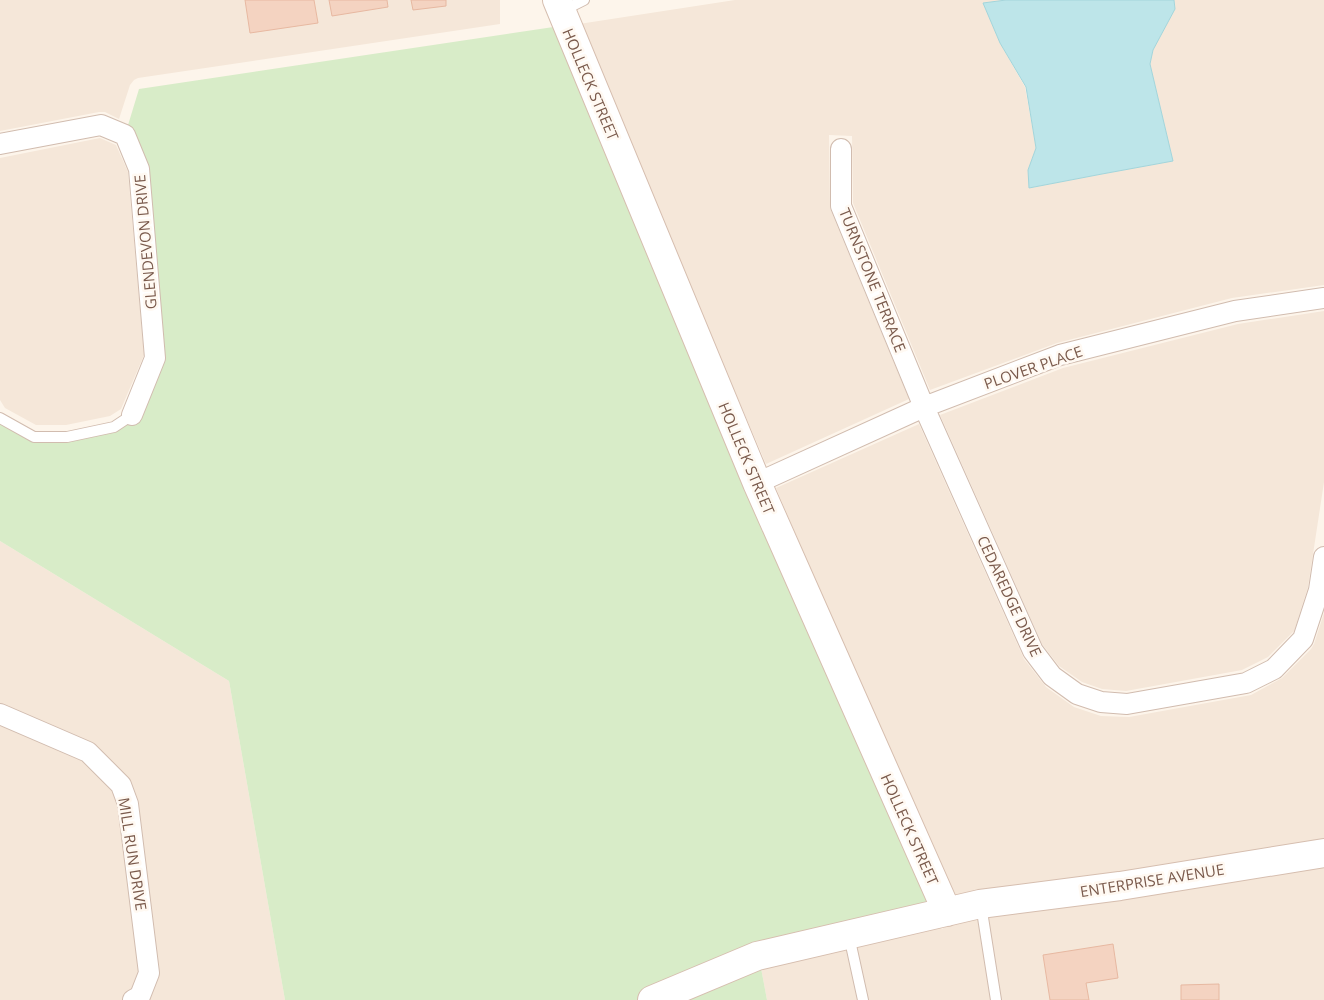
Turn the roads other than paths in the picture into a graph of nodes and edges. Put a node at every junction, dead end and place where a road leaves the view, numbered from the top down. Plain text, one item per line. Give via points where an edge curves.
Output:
1 (567, 4) edge
2 (0, 144) edge
3 (841, 148) dead end
4 (1324, 298) edge
5 (924, 407) junction
6 (132, 414) joint
7 (0, 418) edge
8 (757, 483) junction
9 (1324, 557) edge
10 (1322, 591) edge
11 (0, 714) edge
12 (1324, 853) edge
13 (980, 904) junction
14 (946, 912) junction
15 (849, 935) junction
16 (133, 1000) edge
17 (652, 1000) edge
18 (863, 1000) edge
19 (996, 1000) edge

1 - 8 street, HOLLECK STREET
2 - 6 street, GLENDEVON DRIVE via 101,125 125,135 139,169 155,358
3 - 5 street, TURNSTONE TERRACE via 841,206
4 - 5 street, PLOVER PLACE via 1235,311 1060,355
5 - 8 street, PLOVER PLACE
5 - 10 street, CEDAREDGE DRIVE via 1033,651 1052,676 1077,694 1101,702 1127,704 1246,683 1274,669 1303,639
6 - 7 lane via 114,427 67,436 34,436
8 - 14 street, HOLLECK STREET
9 - 10 street, CEDAREDGE DRIVE
11 - 16 street, MILL RUN DRIVE via 88,752 121,785 128,804 149,973 140,996
12 - 13 street, ENTERPRISE AVENUE via 1120,886
13 - 14 street, ENTERPRISE AVENUE
13 - 19 lane
14 - 15 street, ENTERPRISE AVENUE
15 - 17 street, ENTERPRISE AVENUE via 756,956
15 - 18 lane

